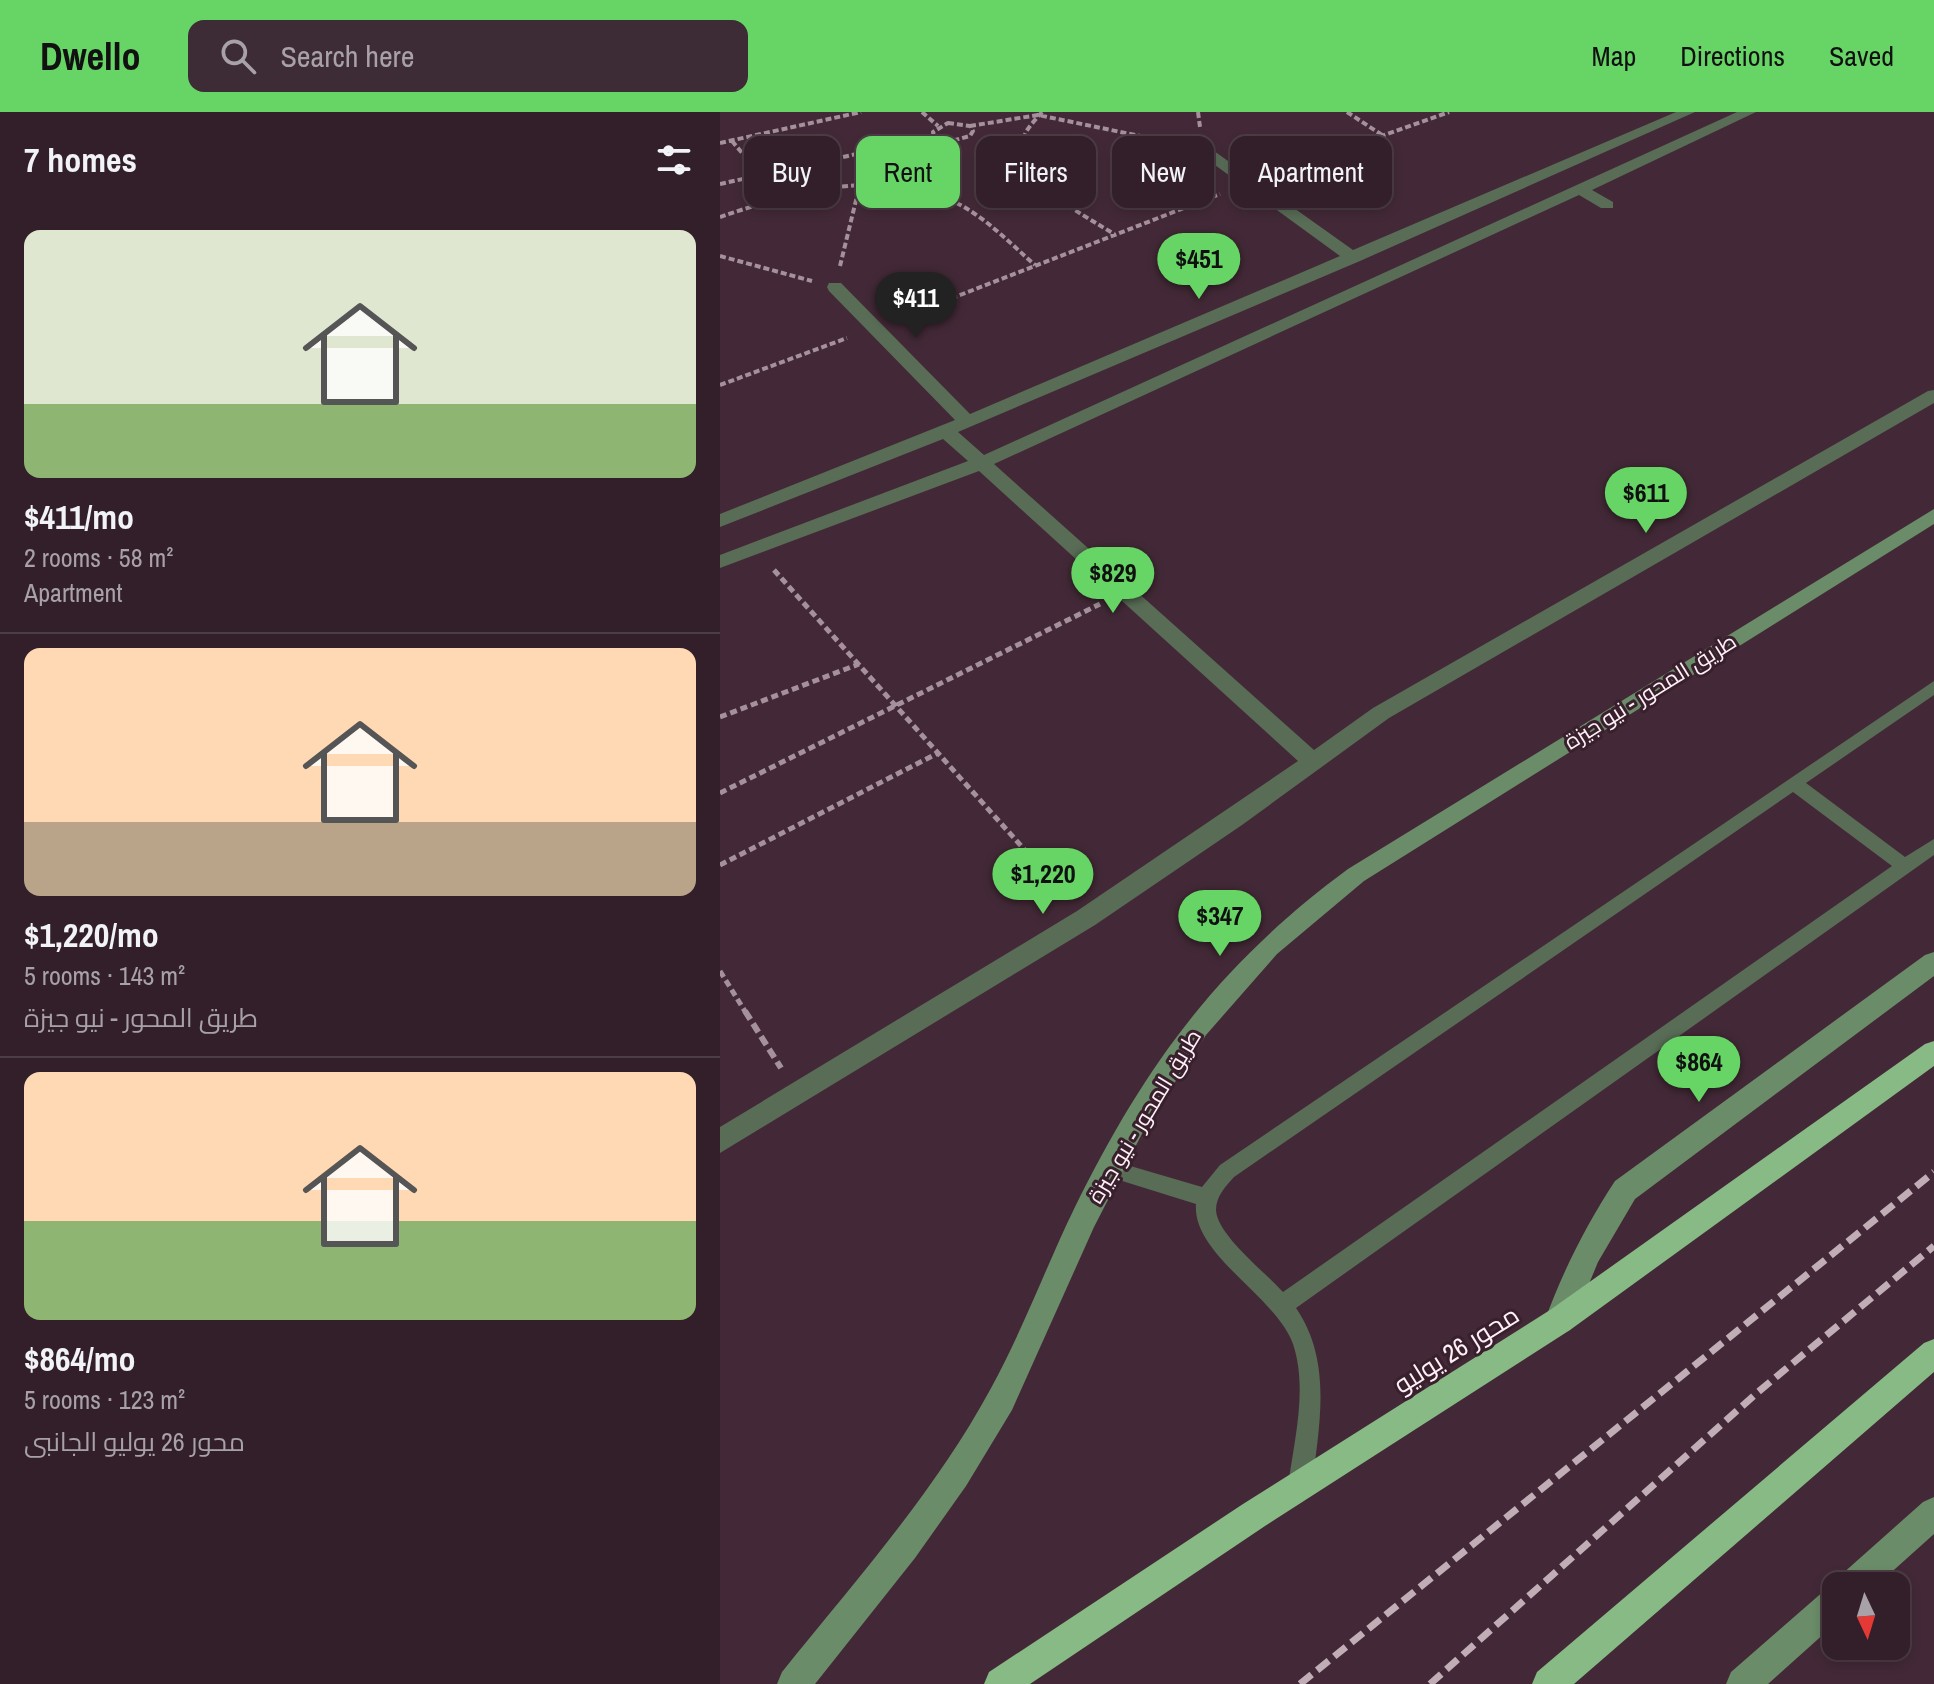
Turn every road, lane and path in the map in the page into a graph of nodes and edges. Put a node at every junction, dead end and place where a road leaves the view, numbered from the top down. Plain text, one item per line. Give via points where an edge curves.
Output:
1 (861, 112) edge
2 (922, 112) edge
3 (1347, 112) edge
4 (1449, 112) edge
5 (1688, 112) edge
6 (1710, 112) edge
7 (1749, 112) edge
8 (1040, 114) edge
9 (1728, 122) junction
10 (938, 126) junction
11 (970, 126) junction
12 (1383, 135) joint
13 (934, 136) edge
14 (1142, 136) edge
15 (960, 140) edge
16 (732, 141) junction
17 (720, 143) edge
18 (744, 155) edge
19 (744, 179) edge
20 (720, 184) edge
21 (1230, 190) edge
22 (1581, 190) junction
23 (856, 200) edge
24 (960, 204) edge
25 (1607, 205) dead end
26 (748, 208) edge
27 (1285, 208) edge
28 (720, 217) edge
29 (1442, 219) junction
30 (1114, 234) junction
31 (1472, 240) junction
32 (720, 256) edge
33 (1354, 258) junction
34 (1036, 266) junction
35 (835, 287) junction
36 (875, 327) junction
37 (720, 385) edge
38 (1934, 395) edge
39 (967, 422) junction
40 (946, 431) junction
41 (981, 463) junction
42 (1934, 515) edge
43 (720, 521) edge
44 (757, 551) junction
45 (720, 562) edge
46 (1123, 593) junction
47 (859, 664) junction
48 (1934, 687) edge
49 (895, 704) junction
50 (720, 717) edge
51 (938, 753) junction
52 (1313, 762) junction
53 (1793, 783) junction
54 (720, 793) edge
55 (1934, 846) edge
56 (720, 865) edge
57 (1905, 866) junction
58 (1086, 918) junction
59 (1934, 962) edge
60 (720, 971) edge
61 (1934, 1052) edge
62 (798, 1096) junction
63 (720, 1141) edge
64 (1110, 1169) junction
65 (1208, 1198) junction
66 (1283, 1305) junction
67 (1560, 1320) junction
68 (1934, 1353) edge
69 (1300, 1486) junction
70 (1934, 1513) edge
71 (1868, 1572) edge
72 (1822, 1613) edge
73 (794, 1684) edge
74 (1001, 1684) edge
75 (1549, 1684) edge
76 (1743, 1684) edge

1 - 16 path
2 - 10 path
3 - 12 path
4 - 12 path
5 - 29 street
6 - 9 street
7 - 9 street
8 - 11 path
8 - 14 path
8 - 30 path via 1023,144 1031,173 1043,187
9 - 22 street
10 - 11 path
10 - 13 path
11 - 15 path via 970,136
16 - 17 path
16 - 18 path
19 - 20 path
21 - 30 path
22 - 25 street
22 - 31 street
23 - 35 path
24 - 34 path
26 - 28 path
27 - 33 street
29 - 31 street
29 - 33 street
30 - 34 path
31 - 41 street
32 - 35 path
33 - 39 street
34 - 36 path
35 - 36 street
36 - 37 path
36 - 39 street
38 - 52 street via 1381,713
39 - 40 street
40 - 41 street
40 - 43 street
41 - 44 street
41 - 46 street
42 - 64 street, طريق المحور - نيو جيزة via 1320,900 1254,958 1195,1027
44 - 45 street
44 - 47 path
46 - 49 path
46 - 52 street
47 - 49 path
47 - 50 path
48 - 53 lane
49 - 51 path
49 - 54 path
51 - 56 path
51 - 58 path
52 - 58 street
53 - 57 lane
53 - 65 lane via 1227,1171
55 - 57 lane
57 - 66 lane
58 - 62 street
59 - 67 street via 1625,1190 1582,1262
60 - 62 path
61 - 67 highway, محور 26 يوليو
62 - 63 street
64 - 65 lane
64 - 73 street, طريق المحور - نيو جيزة via 1001,1400 963,1463 871,1592
65 - 66 lane via 1206,1213 1213,1230
66 - 69 lane via 1304,1343 1309,1365
67 - 69 highway, محور 26 يوليو
68 - 75 highway
69 - 74 highway, محور 26 يوليو
70 - 71 street
72 - 76 street

